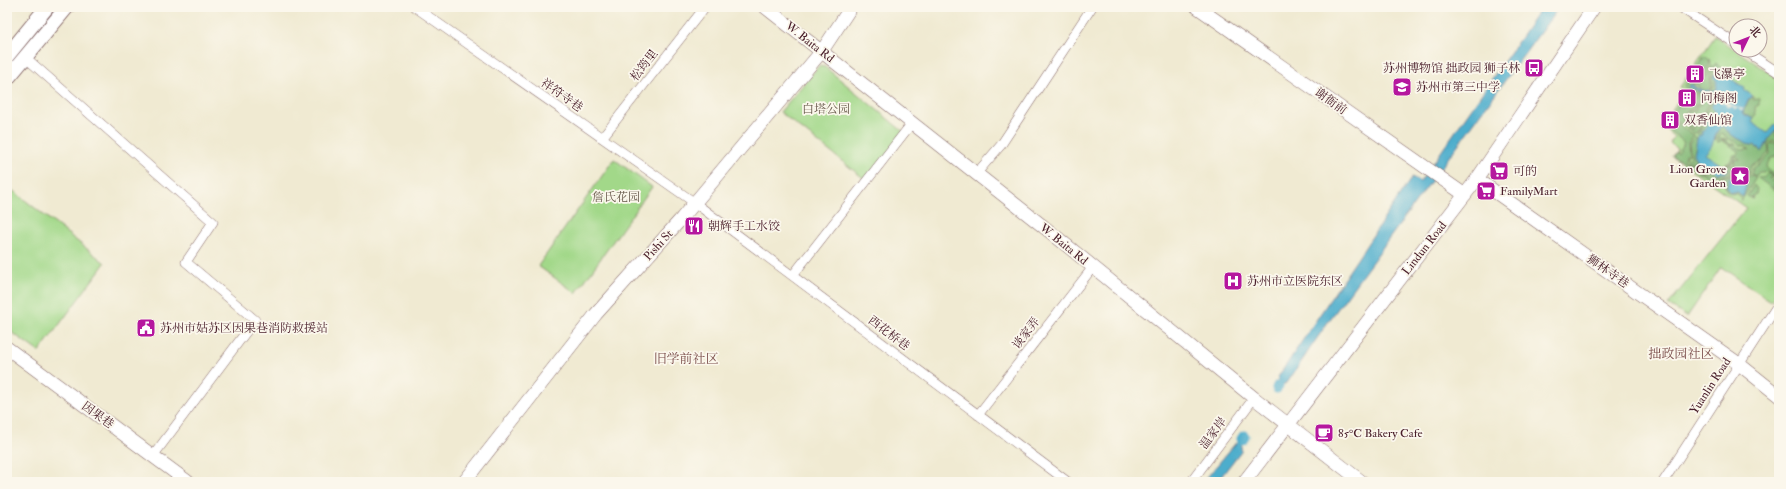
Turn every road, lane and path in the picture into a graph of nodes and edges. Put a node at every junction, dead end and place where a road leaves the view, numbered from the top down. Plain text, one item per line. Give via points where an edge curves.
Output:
1 (47, 7) edge
2 (67, 7) edge
3 (415, 7) edge
4 (705, 7) edge
5 (765, 7) edge
6 (851, 7) edge
7 (1092, 7) edge
8 (1197, 7) edge
9 (1594, 7) edge
10 (1680, 7) edge
11 (1728, 39) edge
12 (822, 51) junction
13 (7, 56) edge
14 (25, 57) junction
15 (1756, 58) edge
16 (1779, 73) edge
17 (7, 79) edge
18 (912, 123) junction
19 (602, 138) junction
20 (976, 174) junction
21 (1477, 179) junction
22 (1465, 195) junction
23 (695, 203) junction
24 (1093, 267) junction
25 (793, 275) junction
26 (1779, 303) edge
27 (7, 348) edge
28 (1739, 364) junction
29 (1779, 396) edge
30 (1254, 398) junction
31 (978, 415) junction
32 (1288, 425) junction
33 (153, 456) junction
34 (180, 480) edge
35 (464, 482) edge
36 (1068, 482) edge
37 (1191, 482) edge
38 (1244, 482) edge
39 (1362, 482) edge
40 (1663, 482) edge

1 - 13 main road
2 - 14 main road
3 - 19 street, 祥符寺巷
4 - 19 street, 松筠里
5 - 12 street, W. Baita Rd
6 - 12 street, Pishi St
7 - 20 street via 1001,145
8 - 22 street, 谢衙前
9 - 21 street, Lindun Road
10 - 11 street
12 - 18 street, W. Baita Rd
12 - 23 street, Pishi St
14 - 17 main road
14 - 33 street via 213,222 186,262 255,320
15 - 16 street
18 - 20 street, W. Baita Rd
18 - 25 street
19 - 23 street, 祥符寺巷
20 - 24 street, W. Baita Rd
21 - 22 street, Lindun Road
21 - 28 street, 狮林寺巷
22 - 32 street, Lindun Road
23 - 25 street, 西花桥巷
23 - 35 street, Pishi St via 596,314
24 - 30 street, W. Baita Rd
24 - 31 street, 谈家弄
25 - 31 street, 西花桥巷
26 - 28 street, Yuanlin Road
27 - 33 street, 因果巷
28 - 29 street, 狮林寺巷
28 - 40 street, Yuanlin Road
30 - 32 street, W. Baita Rd
30 - 37 street, 温家岸
31 - 36 street, 西花桥巷
32 - 38 street, Lindun Road
32 - 39 street, W. Baita Rd
33 - 34 street, 因果巷

